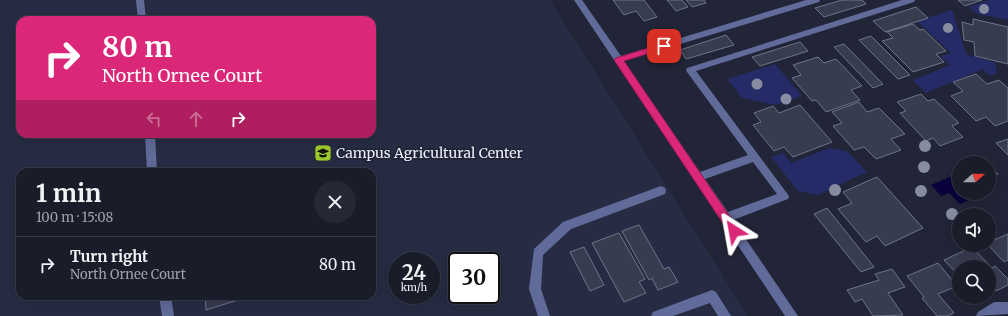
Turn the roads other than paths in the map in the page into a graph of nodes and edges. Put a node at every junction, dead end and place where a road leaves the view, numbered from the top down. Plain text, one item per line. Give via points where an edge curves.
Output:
1 (140, 0) edge
2 (578, 0) edge
3 (816, 0) edge
4 (911, 0) edge
5 (142, 16) edge
6 (618, 60) junction
7 (150, 138) edge
8 (755, 157) junction
9 (152, 168) edge
10 (698, 177) junction
11 (661, 191) dead end
12 (725, 218) junction
13 (166, 300) edge
14 (1008, 308) edge
15 (168, 316) edge
16 (544, 316) edge
17 (658, 316) edge
18 (725, 316) edge
19 (792, 316) edge
20 (982, 316) edge

1 - 5 street
2 - 6 street
3 - 6 street
4 - 8 street via 690,70
6 - 10 street
7 - 9 street
8 - 10 street
8 - 12 street via 784,196
10 - 12 street
11 - 16 street via 566,225 538,253 535,289
12 - 19 street
13 - 15 street
14 - 20 street via 994,308
17 - 18 street via 712,296

